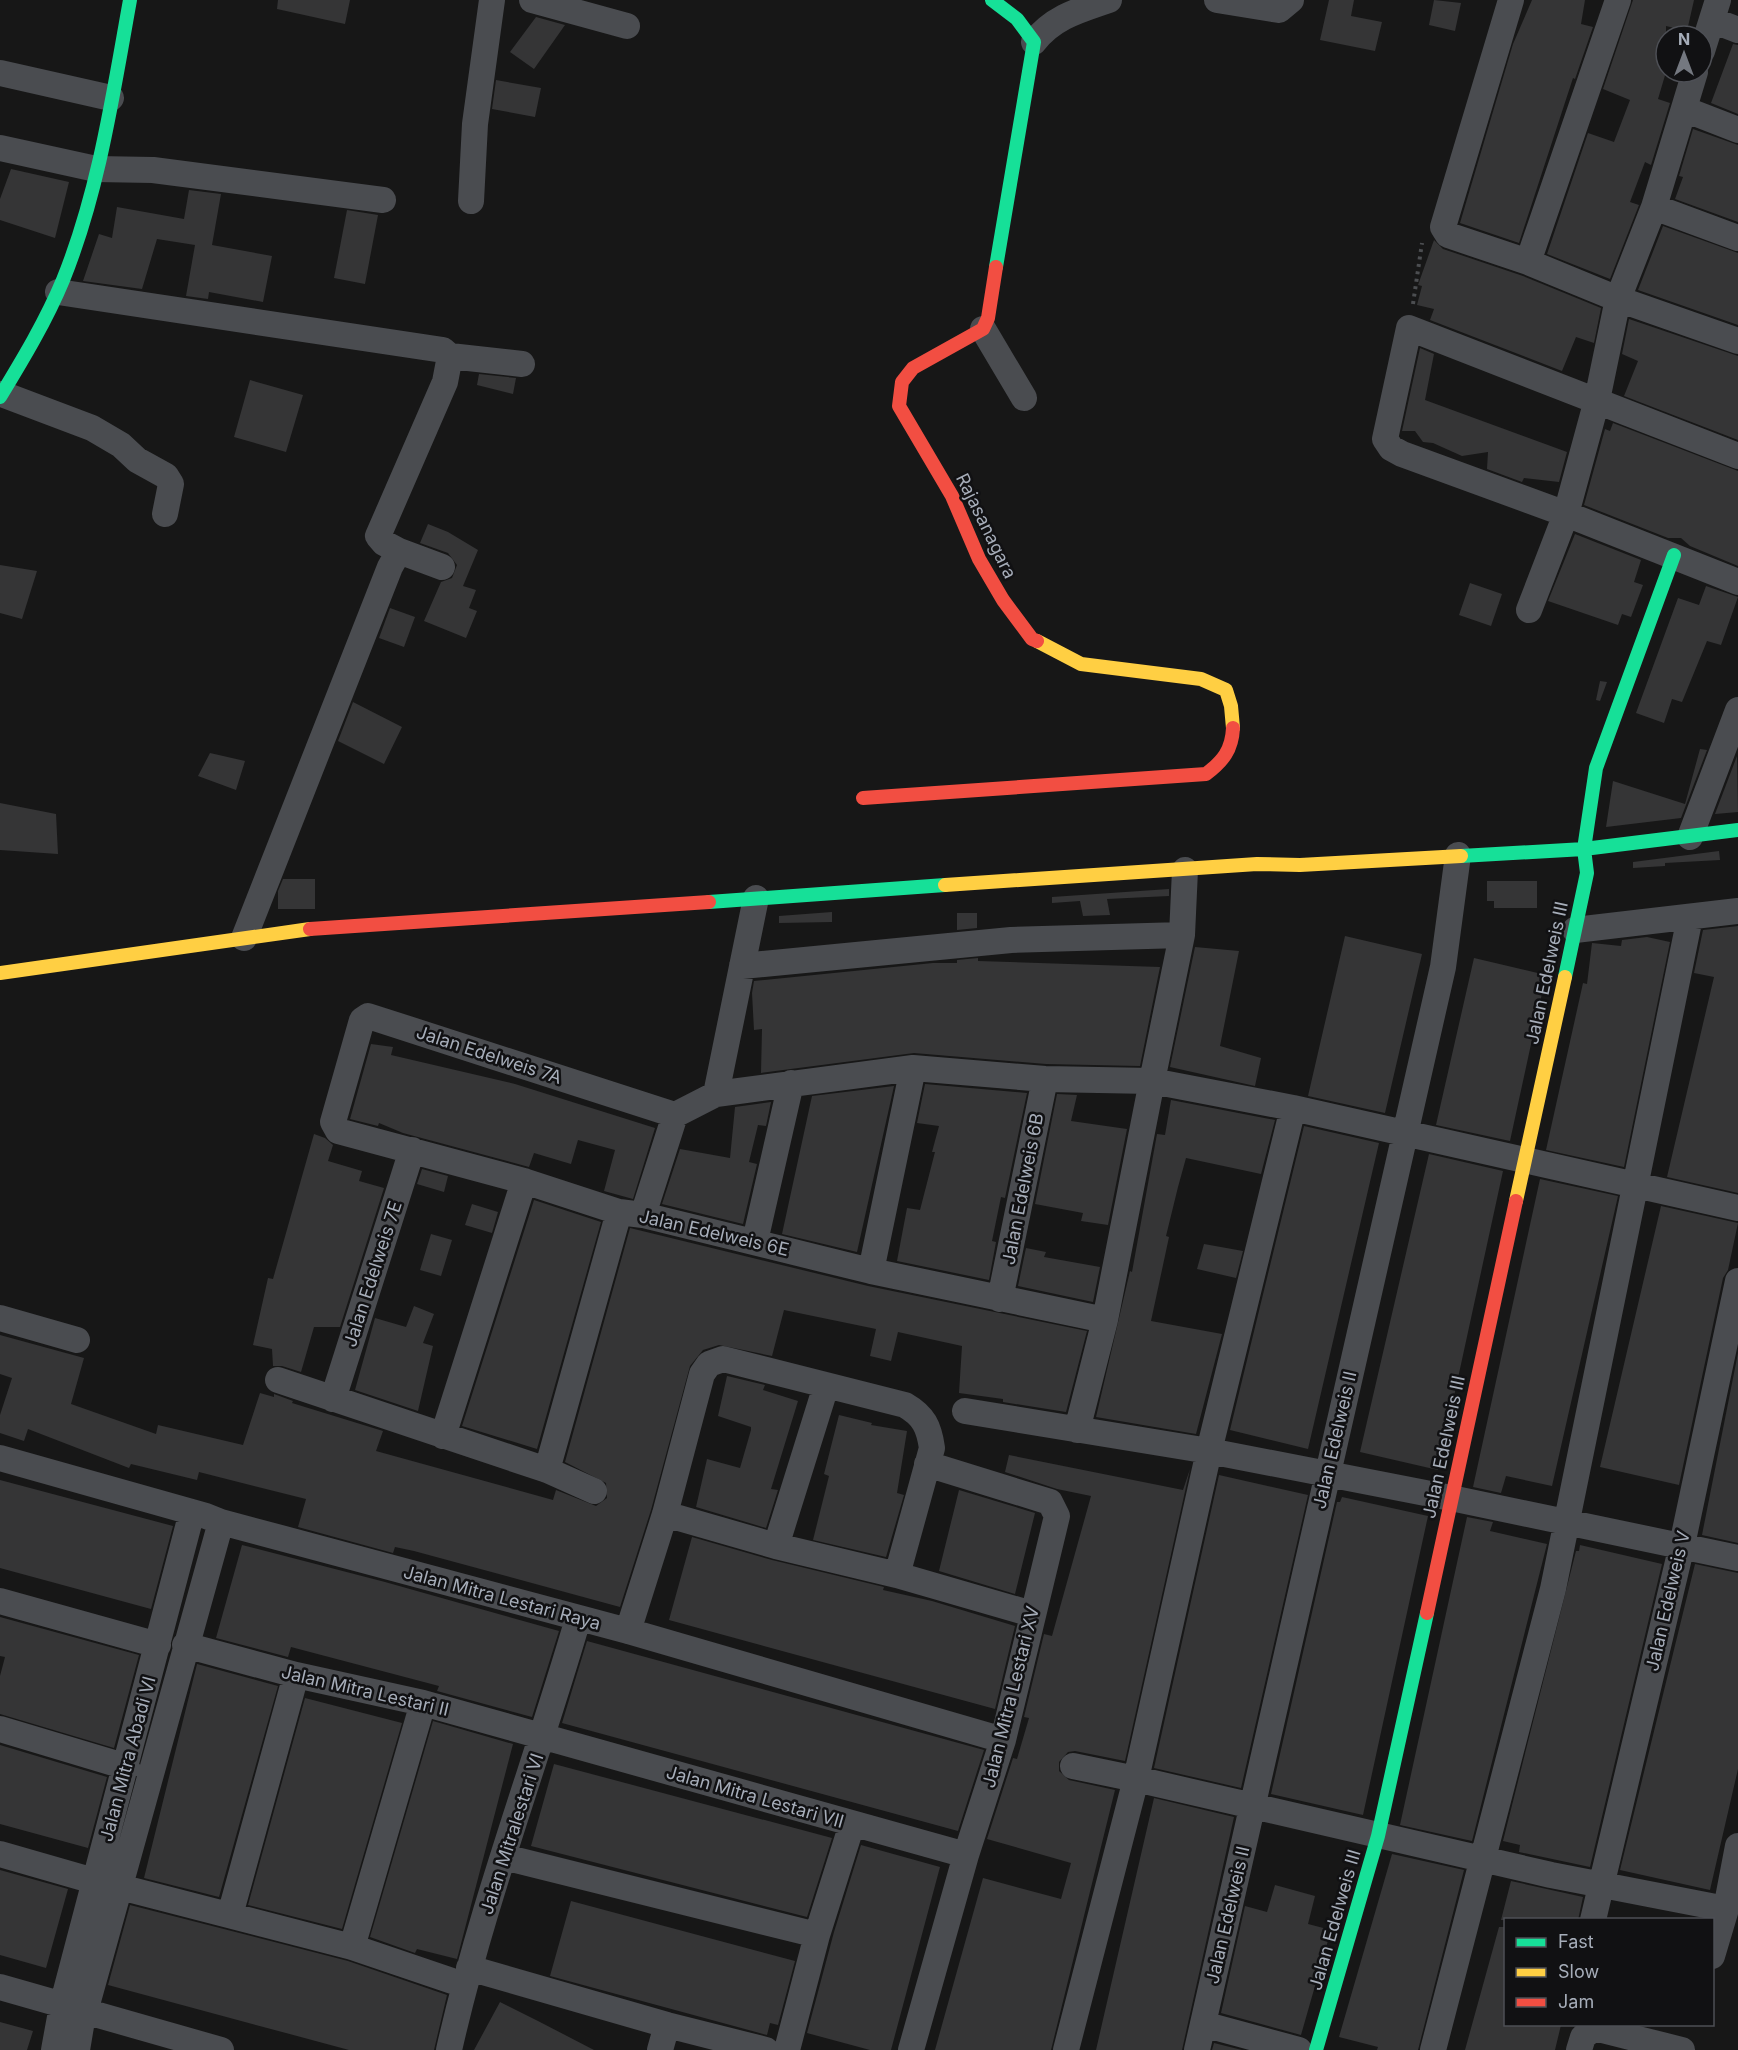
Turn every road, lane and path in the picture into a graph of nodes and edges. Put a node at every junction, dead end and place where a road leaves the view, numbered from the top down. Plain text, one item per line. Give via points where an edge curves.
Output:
1 (130, 0) edge
2 (492, 0) edge
3 (532, 0) edge
4 (992, 0) edge
5 (1110, 0) edge
6 (1217, 0) edge
7 (1291, 0) edge
8 (1511, 0) edge
9 (1618, 0) edge
10 (1715, 10) edge
11 (627, 26) dead end
12 (1738, 30) edge
13 (1034, 42) junction
14 (0, 73) edge
15 (1691, 84) edge
16 (111, 98) junction
17 (1684, 109) junction
18 (1738, 130) edge
19 (0, 148) edge
20 (96, 169) junction
21 (383, 200) dead end
22 (471, 201) dead end
23 (1654, 207) junction
24 (1738, 238) edge
25 (1528, 262) junction
26 (58, 292) junction
27 (1618, 299) junction
28 (983, 329) junction
29 (1738, 341) edge
30 (450, 356) junction
31 (522, 364) dead end
32 (1, 395) edge
33 (1024, 398) dead end
34 (1597, 400) junction
35 (1738, 456) edge
36 (165, 514) dead end
37 (1566, 514) junction
38 (399, 551) junction
39 (1674, 555) junction
40 (442, 567) dead end
41 (1738, 582) edge
42 (1529, 610) dead end
43 (1738, 710) edge
44 (863, 798) dead end
45 (1738, 830) edge
46 (1690, 837) junction
47 (1584, 849) junction
48 (1185, 870) junction
49 (1455, 873) junction
50 (756, 898) junction
51 (1738, 911) edge
52 (1690, 917) junction
53 (1577, 922) junction
54 (1182, 935) junction
55 (244, 938) junction
56 (742, 966) junction
57 (0, 973) edge
58 (913, 1068) junction
59 (1045, 1079) junction
60 (1152, 1081) junction
61 (791, 1083) junction
62 (716, 1094) junction
63 (1293, 1108) junction
64 (675, 1115) junction
65 (333, 1122) joint
66 (1404, 1133) junction
67 (412, 1150) junction
68 (1525, 1162) junction
69 (524, 1181) junction
70 (1635, 1186) junction
71 (1738, 1208) edge
72 (631, 1214) junction
73 (754, 1241) junction
74 (871, 1271) junction
75 (1738, 1281) edge
76 (1000, 1299) junction
77 (0, 1318) edge
78 (1105, 1320) junction
79 (77, 1340) dead end
80 (278, 1380) dead end
81 (826, 1386) junction
82 (333, 1399) junction
83 (966, 1412) dead end
84 (1077, 1430) junction
85 (443, 1436) junction
86 (1209, 1451) junction
87 (0, 1458) edge
88 (927, 1464) junction
89 (547, 1470) junction
90 (1328, 1474) junction
91 (594, 1491) dead end
92 (1451, 1498) junction
93 (192, 1512) junction
94 (665, 1514) junction
95 (221, 1522) junction
96 (1566, 1522) junction
97 (1682, 1545) junction
98 (776, 1546) junction
99 (1738, 1558) edge
100 (897, 1575) junction
101 (0, 1601) edge
102 (1032, 1614) junction
103 (578, 1619) junction
104 (628, 1631) junction
105 (158, 1645) junction
106 (186, 1645) junction
107 (296, 1675) junction
108 (423, 1703) junction
109 (0, 1728) edge
110 (544, 1736) junction
111 (1003, 1740) junction
112 (1073, 1766) dead end
113 (127, 1767) junction
114 (1136, 1779) junction
115 (1254, 1804) junction
116 (852, 1824) junction
117 (1378, 1836) junction
118 (1738, 1846) edge
119 (0, 1854) edge
120 (966, 1855) junction
121 (504, 1857) junction
122 (1484, 1859) junction
123 (94, 1881) junction
124 (1600, 1885) junction
125 (120, 1887) junction
126 (1726, 1909) junction
127 (230, 1916) junction
128 (1593, 1918) edge
129 (817, 1935) junction
130 (352, 1947) junction
131 (1714, 1952) edge
132 (466, 1977) junction
133 (0, 1987) edge
134 (74, 2009) junction
135 (667, 2025) junction
136 (1203, 2025) junction
137 (1632, 2044) edge
138 (54, 2050) edge
139 (77, 2050) edge
140 (221, 2050) edge
141 (449, 2050) edge
142 (660, 2050) edge
143 (766, 2050) edge
144 (787, 2050) edge
145 (911, 2050) edge
146 (1066, 2050) edge
147 (1197, 2050) edge
148 (1299, 2050) edge
149 (1316, 2050) edge
150 (1433, 2050) edge
151 (1579, 2050) edge
152 (1682, 2050) edge

1 - 16 street
2 - 22 street via 475,124
3 - 11 street
4 - 13 street via 1017,19
5 - 13 street via 1060,18
6 - 7 street via 1279,10
8 - 25 street via 1443,227 1448,235
9 - 25 street
10 - 12 street
13 - 28 street via 994,288
14 - 16 street
15 - 17 street
16 - 20 street
17 - 18 street
17 - 23 street
19 - 20 street
20 - 21 street via 153,170
20 - 26 street via 77,242
23 - 24 street
23 - 27 street
25 - 27 street
26 - 30 street via 339,333 443,350
26 - 32 street
27 - 29 street
27 - 34 street
28 - 33 street
28 - 44 street, Rajasanagara via 912,367 898,392 899,406 952,496 979,559 1003,600 1032,639 1081,664 1201,679 1226,690 1233,706 1233,728 1225,758 1206,774
30 - 31 street
30 - 38 street via 445,382 378,536
32 - 36 street via 92,428 166,476 171,484
34 - 35 street
34 - 37 street
34 - 37 street via 1409,328 1385,439 1391,448
37 - 39 street
37 - 42 street
38 - 40 street
38 - 55 street
39 - 41 street
39 - 47 street, Jalan Edelweis III via 1596,768
43 - 46 street
45 - 46 street
46 - 47 street
47 - 49 street
47 - 53 street, Jalan Edelweis III via 1587,873
48 - 49 street via 1257,864
48 - 50 street
48 - 54 street
49 - 66 street, Jalan Edelweis II via 1443,967
50 - 55 street via 308,929
50 - 56 street
51 - 52 street
52 - 53 street
52 - 70 street
53 - 68 street, Jalan Edelweis III
54 - 56 street via 1011,940
54 - 60 street
55 - 57 street
56 - 62 street
58 - 59 street
58 - 61 street
58 - 74 street
59 - 60 street
59 - 76 street, Jalan Edelweis 6B
60 - 63 street
60 - 78 street
61 - 62 street
61 - 73 street
62 - 64 street
63 - 66 street
63 - 86 street
64 - 65 street, Jalan Edelweis 7A via 368,1016 362,1020
64 - 72 street
65 - 67 street, Jalan Edelweis 6E via 338,1131
66 - 68 street
66 - 90 street, Jalan Edelweis II
67 - 69 street, Jalan Edelweis 6E
67 - 82 street, Jalan Edelweis 7E
68 - 70 street
68 - 92 street, Jalan Edelweis III
69 - 72 street, Jalan Edelweis 6E
69 - 85 street
70 - 71 street
70 - 96 street
72 - 73 street, Jalan Edelweis 6E
72 - 89 street
73 - 74 street, Jalan Edelweis 6E
74 - 76 street, Jalan Edelweis 6E
75 - 97 street, Jalan Edelweis V
76 - 78 street, Jalan Edelweis 6E
77 - 79 street
78 - 84 street
80 - 82 street
81 - 88 street via 905,1405 919,1413 929,1429 932,1448
81 - 94 street via 723,1359 709,1364 702,1374
81 - 98 street
82 - 85 street
83 - 84 street
84 - 86 street
85 - 89 street
86 - 90 street
86 - 114 street
87 - 93 street, Jalan Mitra Lestari Raya
88 - 100 street
88 - 102 street, Jalan Mitra Lestari XV via 1022,1491 1050,1502 1055,1508 1057,1516
89 - 91 street
90 - 92 street
90 - 115 street, Jalan Edelweis II
92 - 96 street
92 - 117 street, Jalan Edelweis III
93 - 95 street, Jalan Mitra Lestari Raya
93 - 105 street, Jalan Mitra Abadi VI
94 - 98 street
94 - 104 street
95 - 103 street, Jalan Mitra Lestari Raya
95 - 106 street
96 - 97 street
96 - 122 street via 1553,1589
97 - 99 street
97 - 124 street, Jalan Edelweis V
98 - 100 street
100 - 102 street
101 - 105 street
102 - 111 street, Jalan Mitra Lestari XV
103 - 104 street, Jalan Mitra Lestari Raya
103 - 110 street, Jalan Mitralestari VI
104 - 111 street, Jalan Mitra Lestari Raya
105 - 113 street, Jalan Mitra Abadi VI
106 - 107 street, Jalan Mitra Lestari II
106 - 125 street
107 - 108 street, Jalan Mitra Lestari II
107 - 127 street
108 - 110 street, Jalan Mitra Lestari II
108 - 130 street
109 - 113 street
110 - 116 street, Jalan Mitra Lestari VII
110 - 121 street, Jalan Mitralestari VI
111 - 120 street, Jalan Mitra Lestari XV
112 - 114 street
113 - 123 street, Jalan Mitra Abadi VI
114 - 115 street
114 - 146 street
115 - 117 street
115 - 136 street, Jalan Edelweis II
116 - 120 street, Jalan Mitra Lestari VII
116 - 129 street
117 - 122 street
117 - 149 street, Jalan Edelweis III
118 - 126 street
119 - 123 street
120 - 145 street, Jalan Mitra Lestari XV
121 - 129 street
121 - 132 street, Jalan Mitralestari VI
122 - 124 street
122 - 150 street
123 - 134 street, Jalan Mitra Abadi VI
124 - 126 street
124 - 128 street, Jalan Edelweis V
125 - 127 street
125 - 134 street
126 - 131 street
127 - 130 street
129 - 144 street
130 - 132 street
132 - 135 street
132 - 141 street, Jalan Mitralestari VI
133 - 134 street
134 - 138 street
134 - 139 street
134 - 140 street
135 - 142 street
135 - 143 street
136 - 147 street, Jalan Edelweis II
136 - 148 street
137 - 151 street via 1594,2028 1583,2037
137 - 152 street

